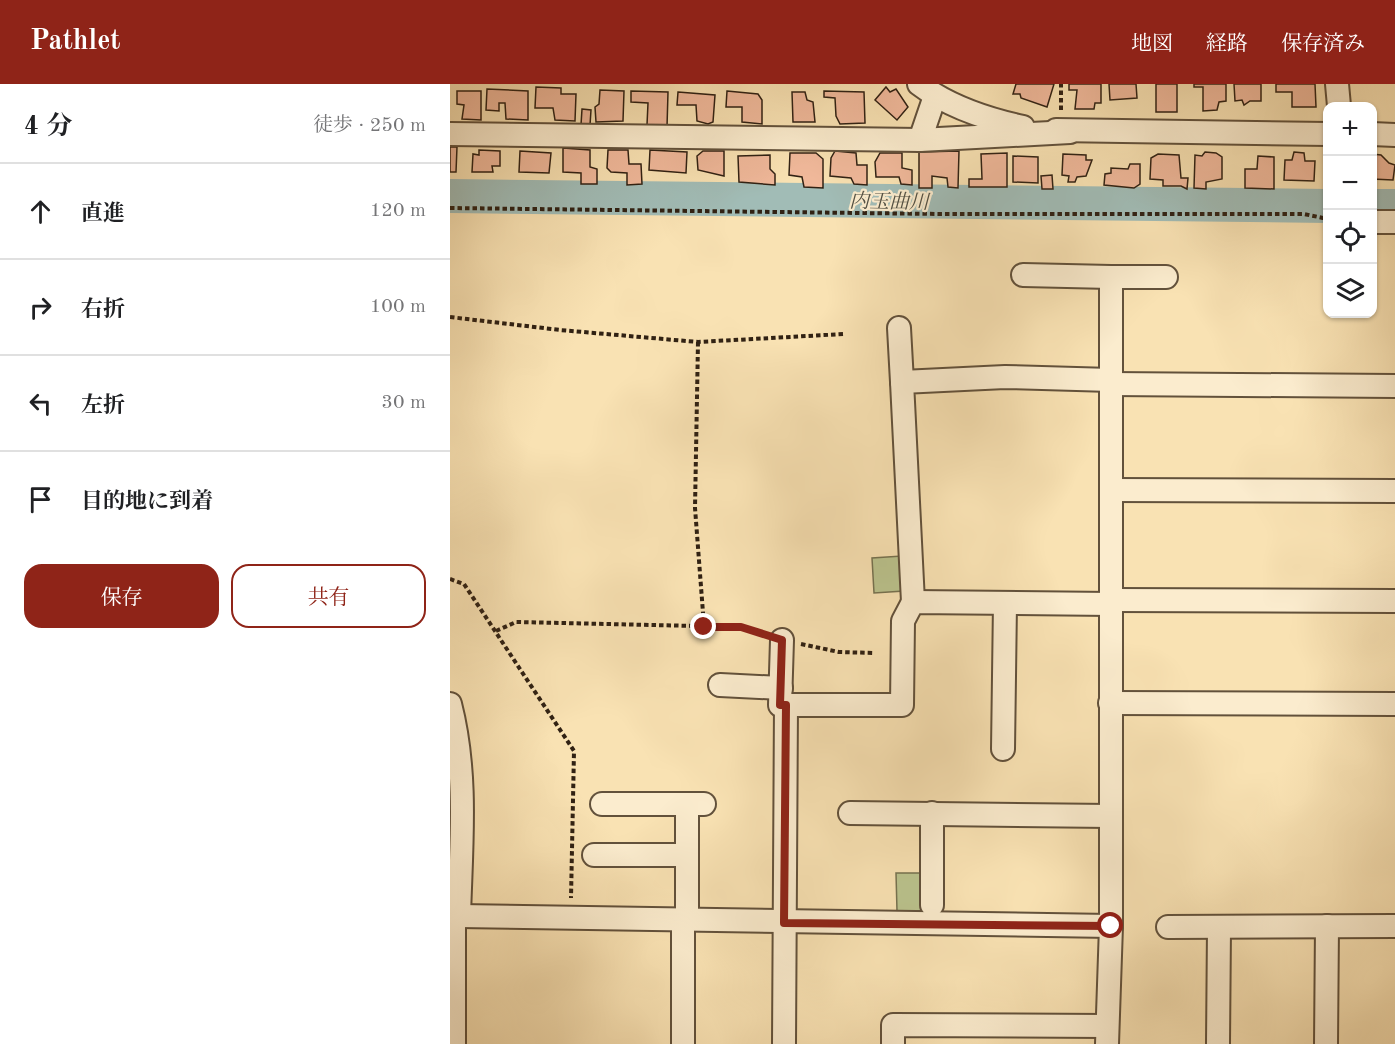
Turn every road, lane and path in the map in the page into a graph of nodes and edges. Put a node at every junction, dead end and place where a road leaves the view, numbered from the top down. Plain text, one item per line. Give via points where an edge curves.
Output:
1 (1061, 84) edge
2 (1337, 84) edge
3 (927, 90) edge
4 (1339, 102) edge
5 (1065, 124) junction
6 (450, 134) edge
7 (1323, 134) edge
8 (1377, 134) edge
9 (1395, 135) edge
10 (920, 140) junction
11 (450, 208) edge
12 (1323, 218) edge
13 (1377, 222) edge
14 (1395, 222) edge
15 (1023, 275) dead end
16 (1112, 277) junction
17 (1166, 277) dead end
18 (450, 317) edge
19 (899, 328) dead end
20 (844, 334) dead end
21 (698, 342) junction
22 (902, 382) junction
23 (1110, 382) junction
24 (1395, 386) edge
25 (1111, 490) junction
26 (1395, 491) edge
27 (450, 579) edge
28 (1395, 601) edge
29 (913, 602) junction
30 (1112, 602) junction
31 (1005, 603) junction
32 (704, 627) junction
33 (496, 631) junction
34 (782, 640) junction
35 (873, 653) dead end
36 (720, 685) dead end
37 (783, 697) junction
38 (1110, 703) junction
39 (450, 704) edge
40 (1395, 704) edge
41 (1003, 749) dead end
42 (602, 804) dead end
43 (850, 813) dead end
44 (932, 813) junction
45 (1111, 816) junction
46 (594, 855) dead end
47 (687, 855) junction
48 (932, 905) dead end
49 (571, 917) junction
50 (454, 919) edge
51 (685, 921) junction
52 (784, 923) junction
53 (1111, 926) junction
54 (1327, 926) junction
55 (1395, 926) edge
56 (1168, 927) dead end
57 (1219, 928) junction
58 (1107, 1035) edge
59 (454, 1044) edge
60 (683, 1044) edge
61 (784, 1044) edge
62 (893, 1044) edge
63 (1218, 1044) edge
64 (1326, 1044) edge

1 - 5 path
2 - 4 street
3 - 5 street via 999,121 1024,127
3 - 10 street
5 - 7 street
5 - 10 street
6 - 10 street
8 - 9 street
11 - 12 path via 1304,214
13 - 14 street
15 - 16 street
16 - 17 street
16 - 23 street
18 - 21 path
19 - 22 street
20 - 21 path
21 - 32 path via 695,508
22 - 23 street via 1005,377
22 - 29 street
23 - 24 street
23 - 25 street
25 - 26 street
25 - 30 street
27 - 33 path via 465,584
28 - 30 street
29 - 31 street
29 - 37 street via 903,621 902,705
30 - 31 street
30 - 38 street
31 - 41 street
32 - 33 path via 516,622
32 - 34 path via 741,627
33 - 49 path via 574,752
34 - 35 path via 839,652
34 - 37 street
36 - 37 street
37 - 52 street
38 - 40 street
38 - 45 street
39 - 50 street via 460,753 461,782
42 - 47 street via 696,804
43 - 44 street
44 - 45 street
44 - 48 street
45 - 53 street
46 - 47 street
47 - 51 street
49 - 50 street
49 - 51 street
50 - 59 street
51 - 52 street
51 - 60 street
52 - 53 street
52 - 61 street
53 - 58 street
54 - 55 street
54 - 57 street
54 - 64 street
56 - 57 street
57 - 63 street
58 - 62 street via 893,1025

